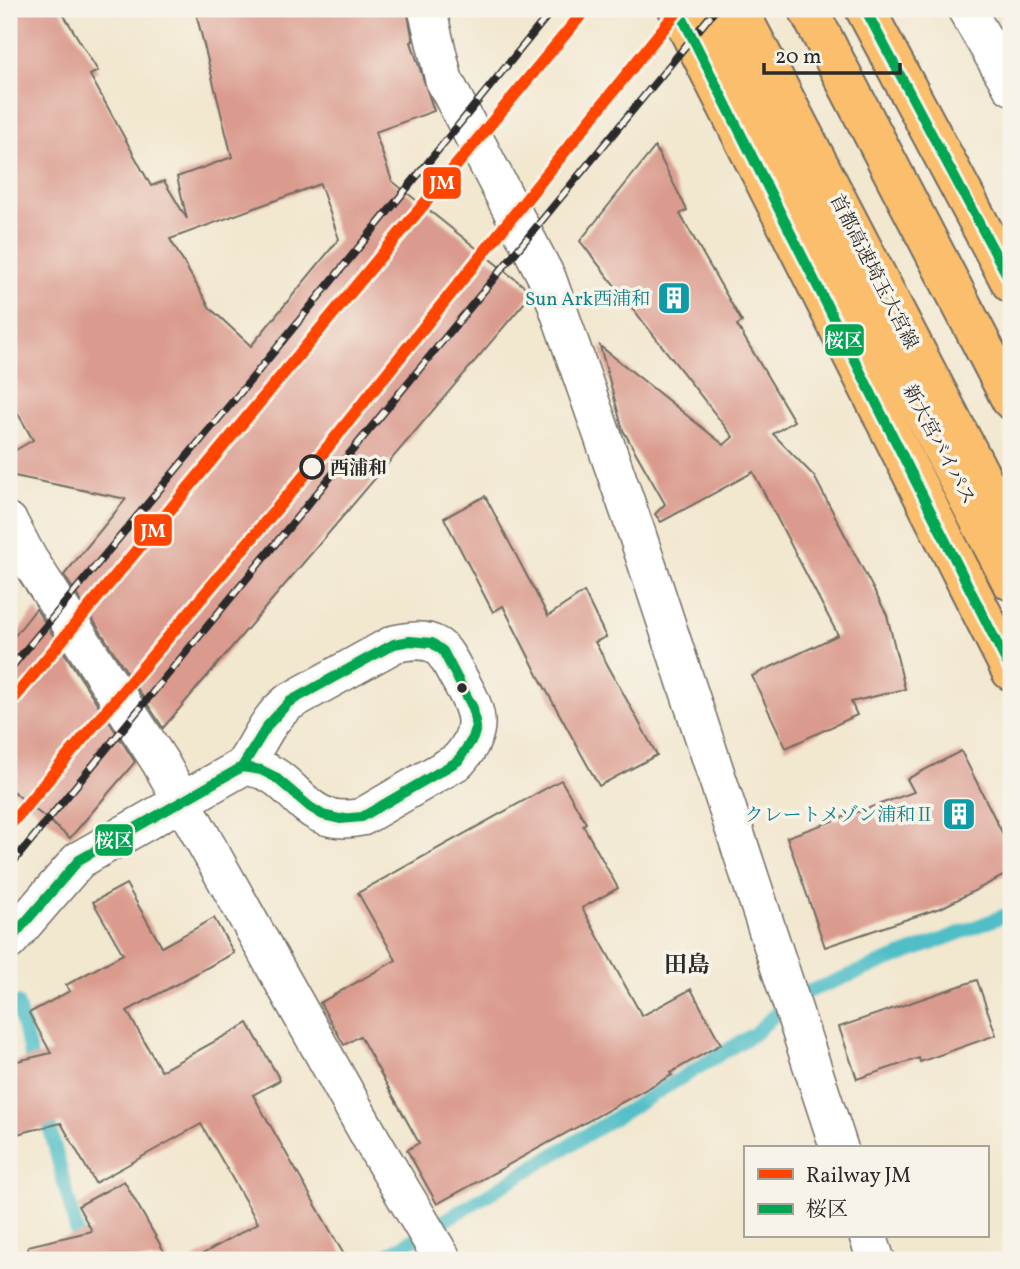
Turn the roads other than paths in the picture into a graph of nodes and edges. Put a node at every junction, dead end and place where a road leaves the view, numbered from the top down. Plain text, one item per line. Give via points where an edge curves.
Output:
1 (427, 9) edge
2 (678, 9) edge
3 (713, 9) edge
4 (738, 9) edge
5 (808, 9) edge
6 (826, 9) edge
7 (865, 9) edge
8 (967, 9) edge
9 (1011, 86) edge
10 (1011, 283) edge
11 (1011, 364) edge
12 (1011, 400) edge
13 (9, 522) edge
14 (1011, 534) edge
15 (1011, 581) edge
16 (1011, 671) edge
17 (242, 767) junction
18 (182, 800) junction
19 (9, 941) edge
20 (838, 1146) edge
21 (868, 1238) edge
22 (443, 1260) edge
23 (876, 1260) edge

1 - 20 street via 444,80 548,280 637,534
2 - 16 highway
3 - 15 highway, 新大宮バイパス
4 - 14 highway, 首都高速埼玉大宮線
5 - 12 highway
6 - 11 highway
7 - 10 highway
8 - 9 street
13 - 18 street
17 - 17 street via 274,714 394,644 419,641 438,647 447,656 478,720 468,750 458,761 362,817 347,820 304,805 269,772
17 - 18 street
18 - 19 street via 79,860
18 - 22 street
21 - 23 street

